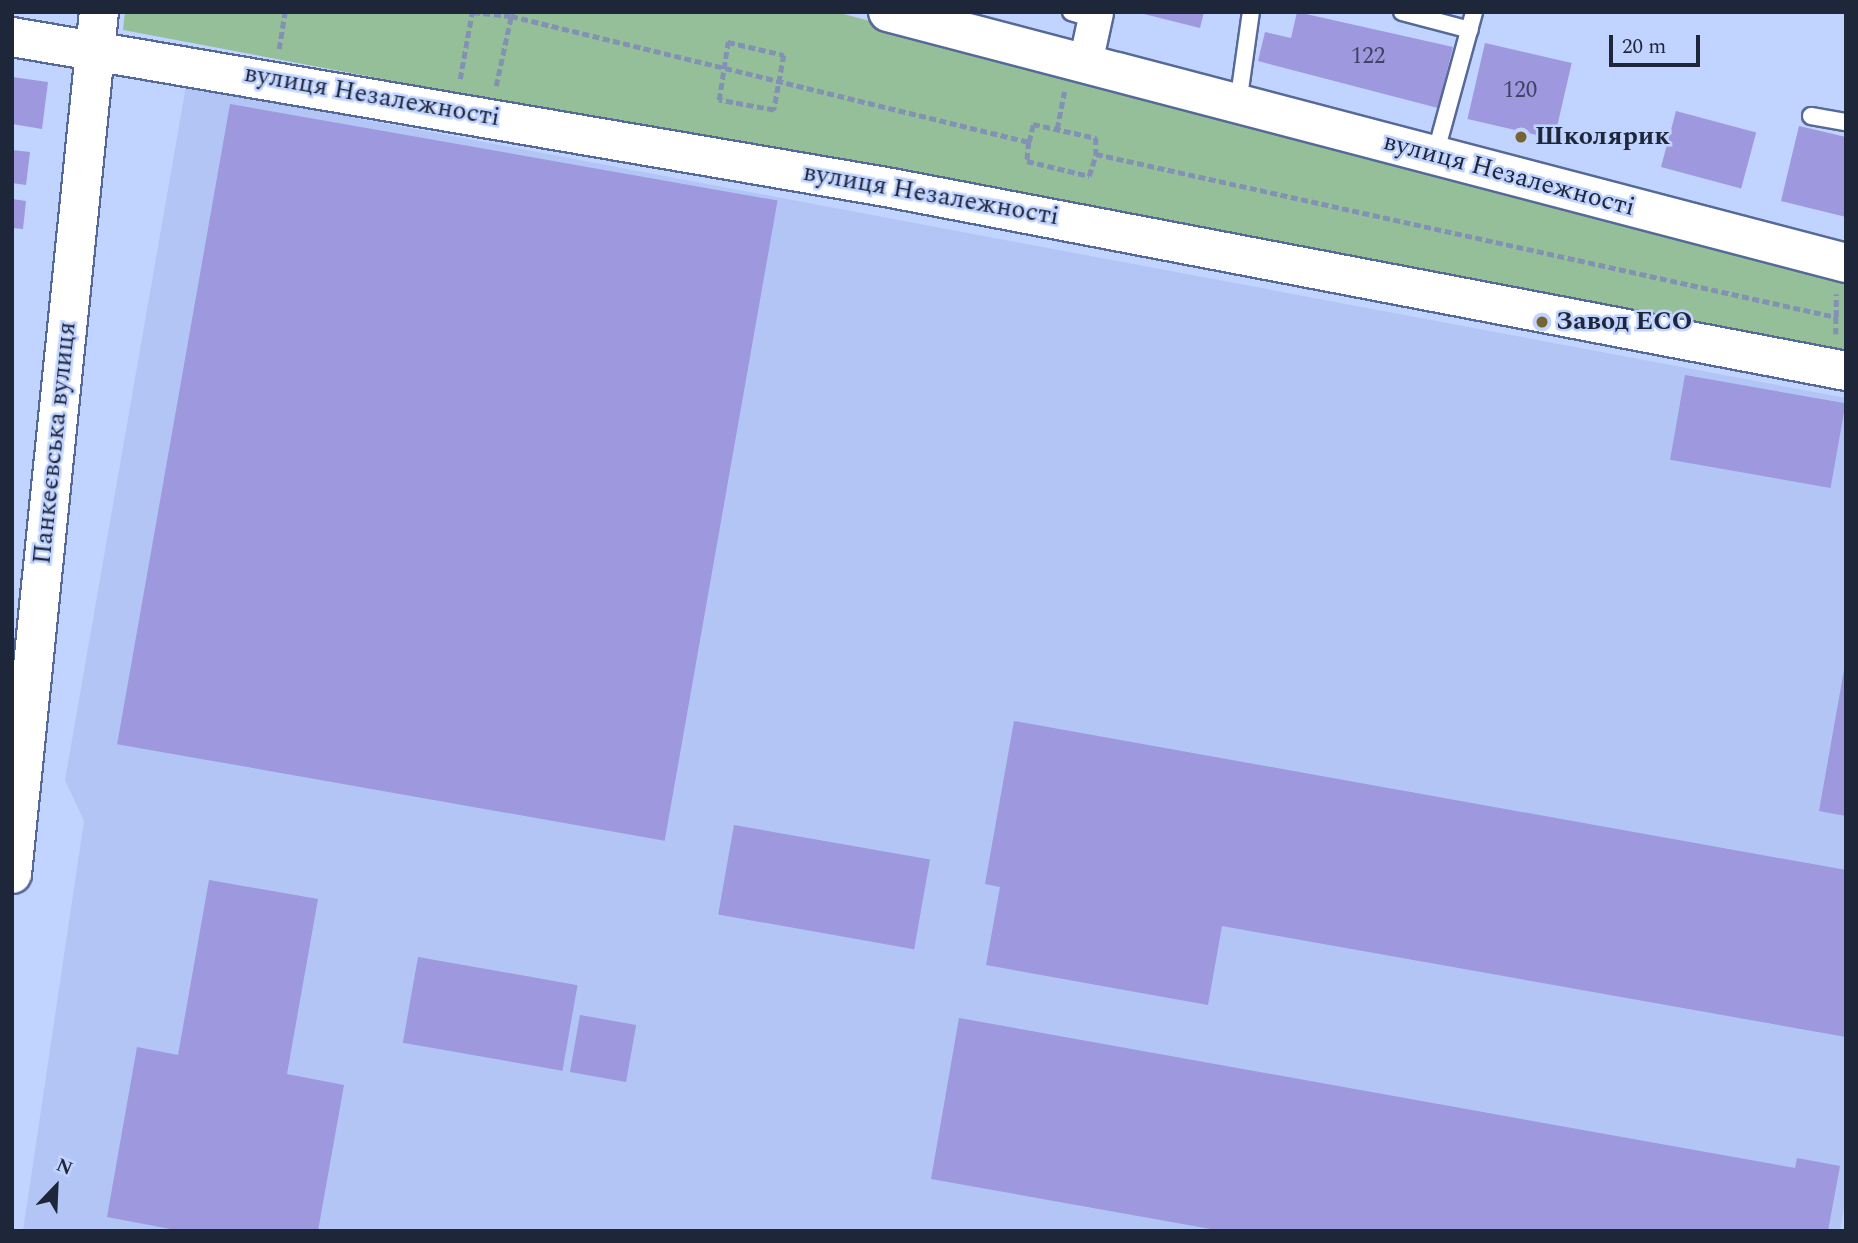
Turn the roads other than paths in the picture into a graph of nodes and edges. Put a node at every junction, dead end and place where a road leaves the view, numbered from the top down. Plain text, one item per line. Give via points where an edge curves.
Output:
1 (1251, 12) edge
2 (1402, 12) edge
3 (1474, 12) edge
4 (903, 14) edge
5 (1087, 15) edge
6 (97, 30) edge
7 (1470, 30) junction
8 (12, 37) edge
9 (1084, 63) junction
10 (1238, 104) junction
11 (1811, 116) dead end
12 (1846, 122) edge
13 (1435, 155) junction
14 (1846, 263) edge
15 (1841, 356) edge
16 (19, 739) edge
17 (12, 874) edge

1 - 10 lane
2 - 7 lane
3 - 7 lane
4 - 9 street, вулиця Незалежності
5 - 9 street
6 - 8 street, вулиця Незалежності
6 - 15 street, вулиця Незалежності via 1421,284
6 - 16 street, Панкеєвська вулиця
7 - 13 lane
9 - 10 street, вулиця Незалежності
10 - 13 street, вулиця Незалежності
11 - 12 lane
13 - 14 street, вулиця Незалежності
16 - 17 street, Панкеєвська вулиця

